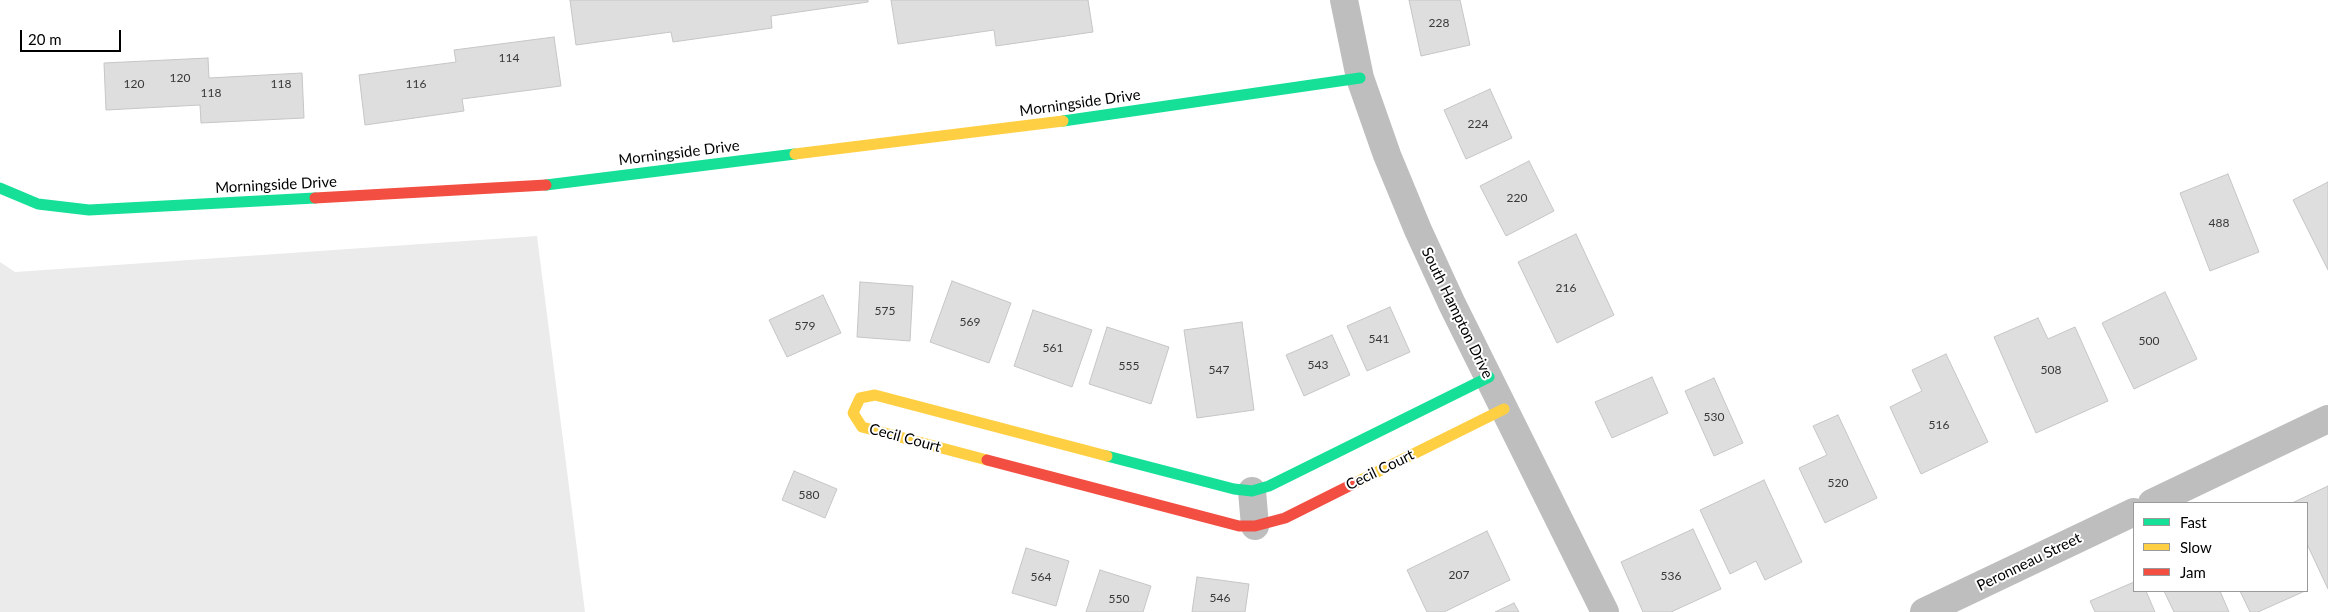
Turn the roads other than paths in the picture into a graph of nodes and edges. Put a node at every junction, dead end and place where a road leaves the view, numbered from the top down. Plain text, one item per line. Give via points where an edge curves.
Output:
1 (1344, 0) edge
2 (1360, 78) junction
3 (0, 188) edge
4 (1489, 377) junction
5 (1504, 409) junction
6 (2328, 419) edge
7 (1252, 491) junction
8 (2154, 502) edge
9 (2133, 512) edge
10 (1255, 526) junction
11 (1605, 612) edge
12 (1924, 612) edge

1 - 2 street, South Hampton Drive
2 - 3 street, Morningside Drive via 1021,127 520,188 89,210 38,204
2 - 4 street, South Hampton Drive via 1418,230
4 - 5 street, South Hampton Drive
4 - 7 street, Cecil Court via 1269,486
5 - 10 street, Cecil Court via 1285,518
5 - 11 street, South Hampton Drive
6 - 8 street
7 - 10 street
7 - 10 street, Cecil Court via 876,395 860,398 854,413 862,427 1239,526
9 - 12 street, Peronneau Street

